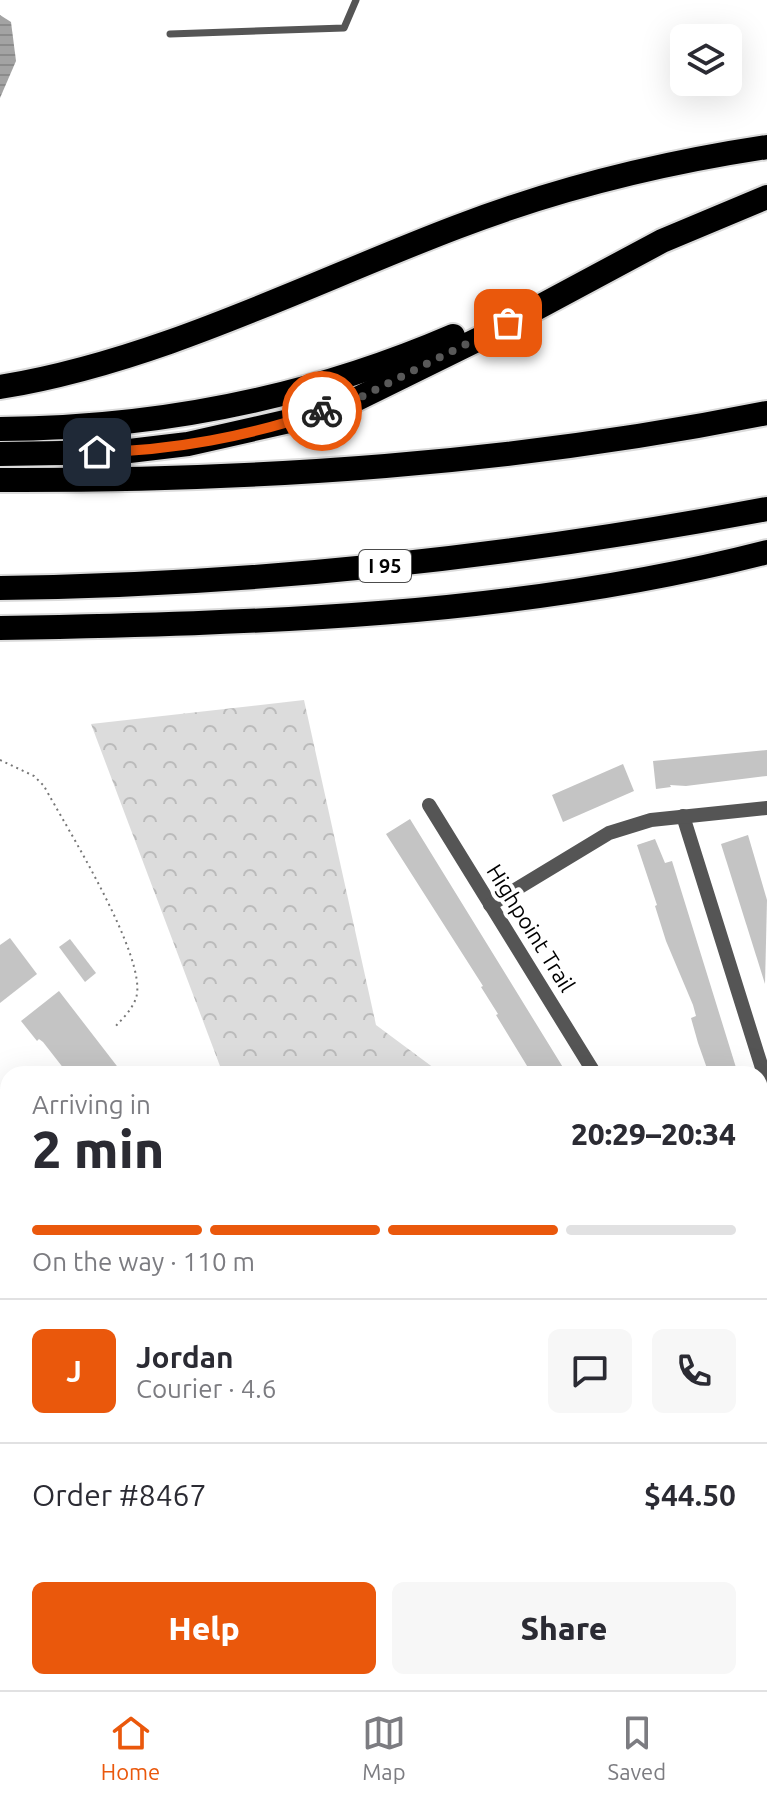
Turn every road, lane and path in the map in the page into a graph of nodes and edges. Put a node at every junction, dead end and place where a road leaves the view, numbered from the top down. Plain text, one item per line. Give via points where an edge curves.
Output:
1 (356, 0) edge
2 (170, 34) dead end
3 (767, 147) edge
4 (767, 194) edge
5 (0, 387) edge
6 (767, 413) edge
7 (0, 429) edge
8 (0, 454) edge
9 (0, 480) edge
10 (767, 509) edge
11 (767, 552) edge
12 (0, 588) edge
13 (0, 628) edge
14 (0, 760) edge
15 (429, 805) dead end
16 (766, 813) edge
17 (683, 816) junction
18 (490, 905) junction
19 (114, 1028) dead end
20 (590, 1066) edge
21 (761, 1066) edge

1 - 2 lane via 344,28
3 - 5 highway via 596,182 528,202 114,360
4 - 7 highway via 693,216 478,325 324,384 181,416
4 - 8 highway via 662,241 357,399 307,417 188,444
6 - 9 highway via 614,440 406,465 180,479
10 - 12 highway, I 95 via 630,535 434,562 189,582
11 - 13 highway via 686,573 486,604 247,622
14 - 19 path via 44,786 120,925 137,979 137,997
15 - 18 street, Highpoint Trail
16 - 17 street
17 - 18 street via 609,833
17 - 21 street
18 - 20 street, Highpoint Trail

